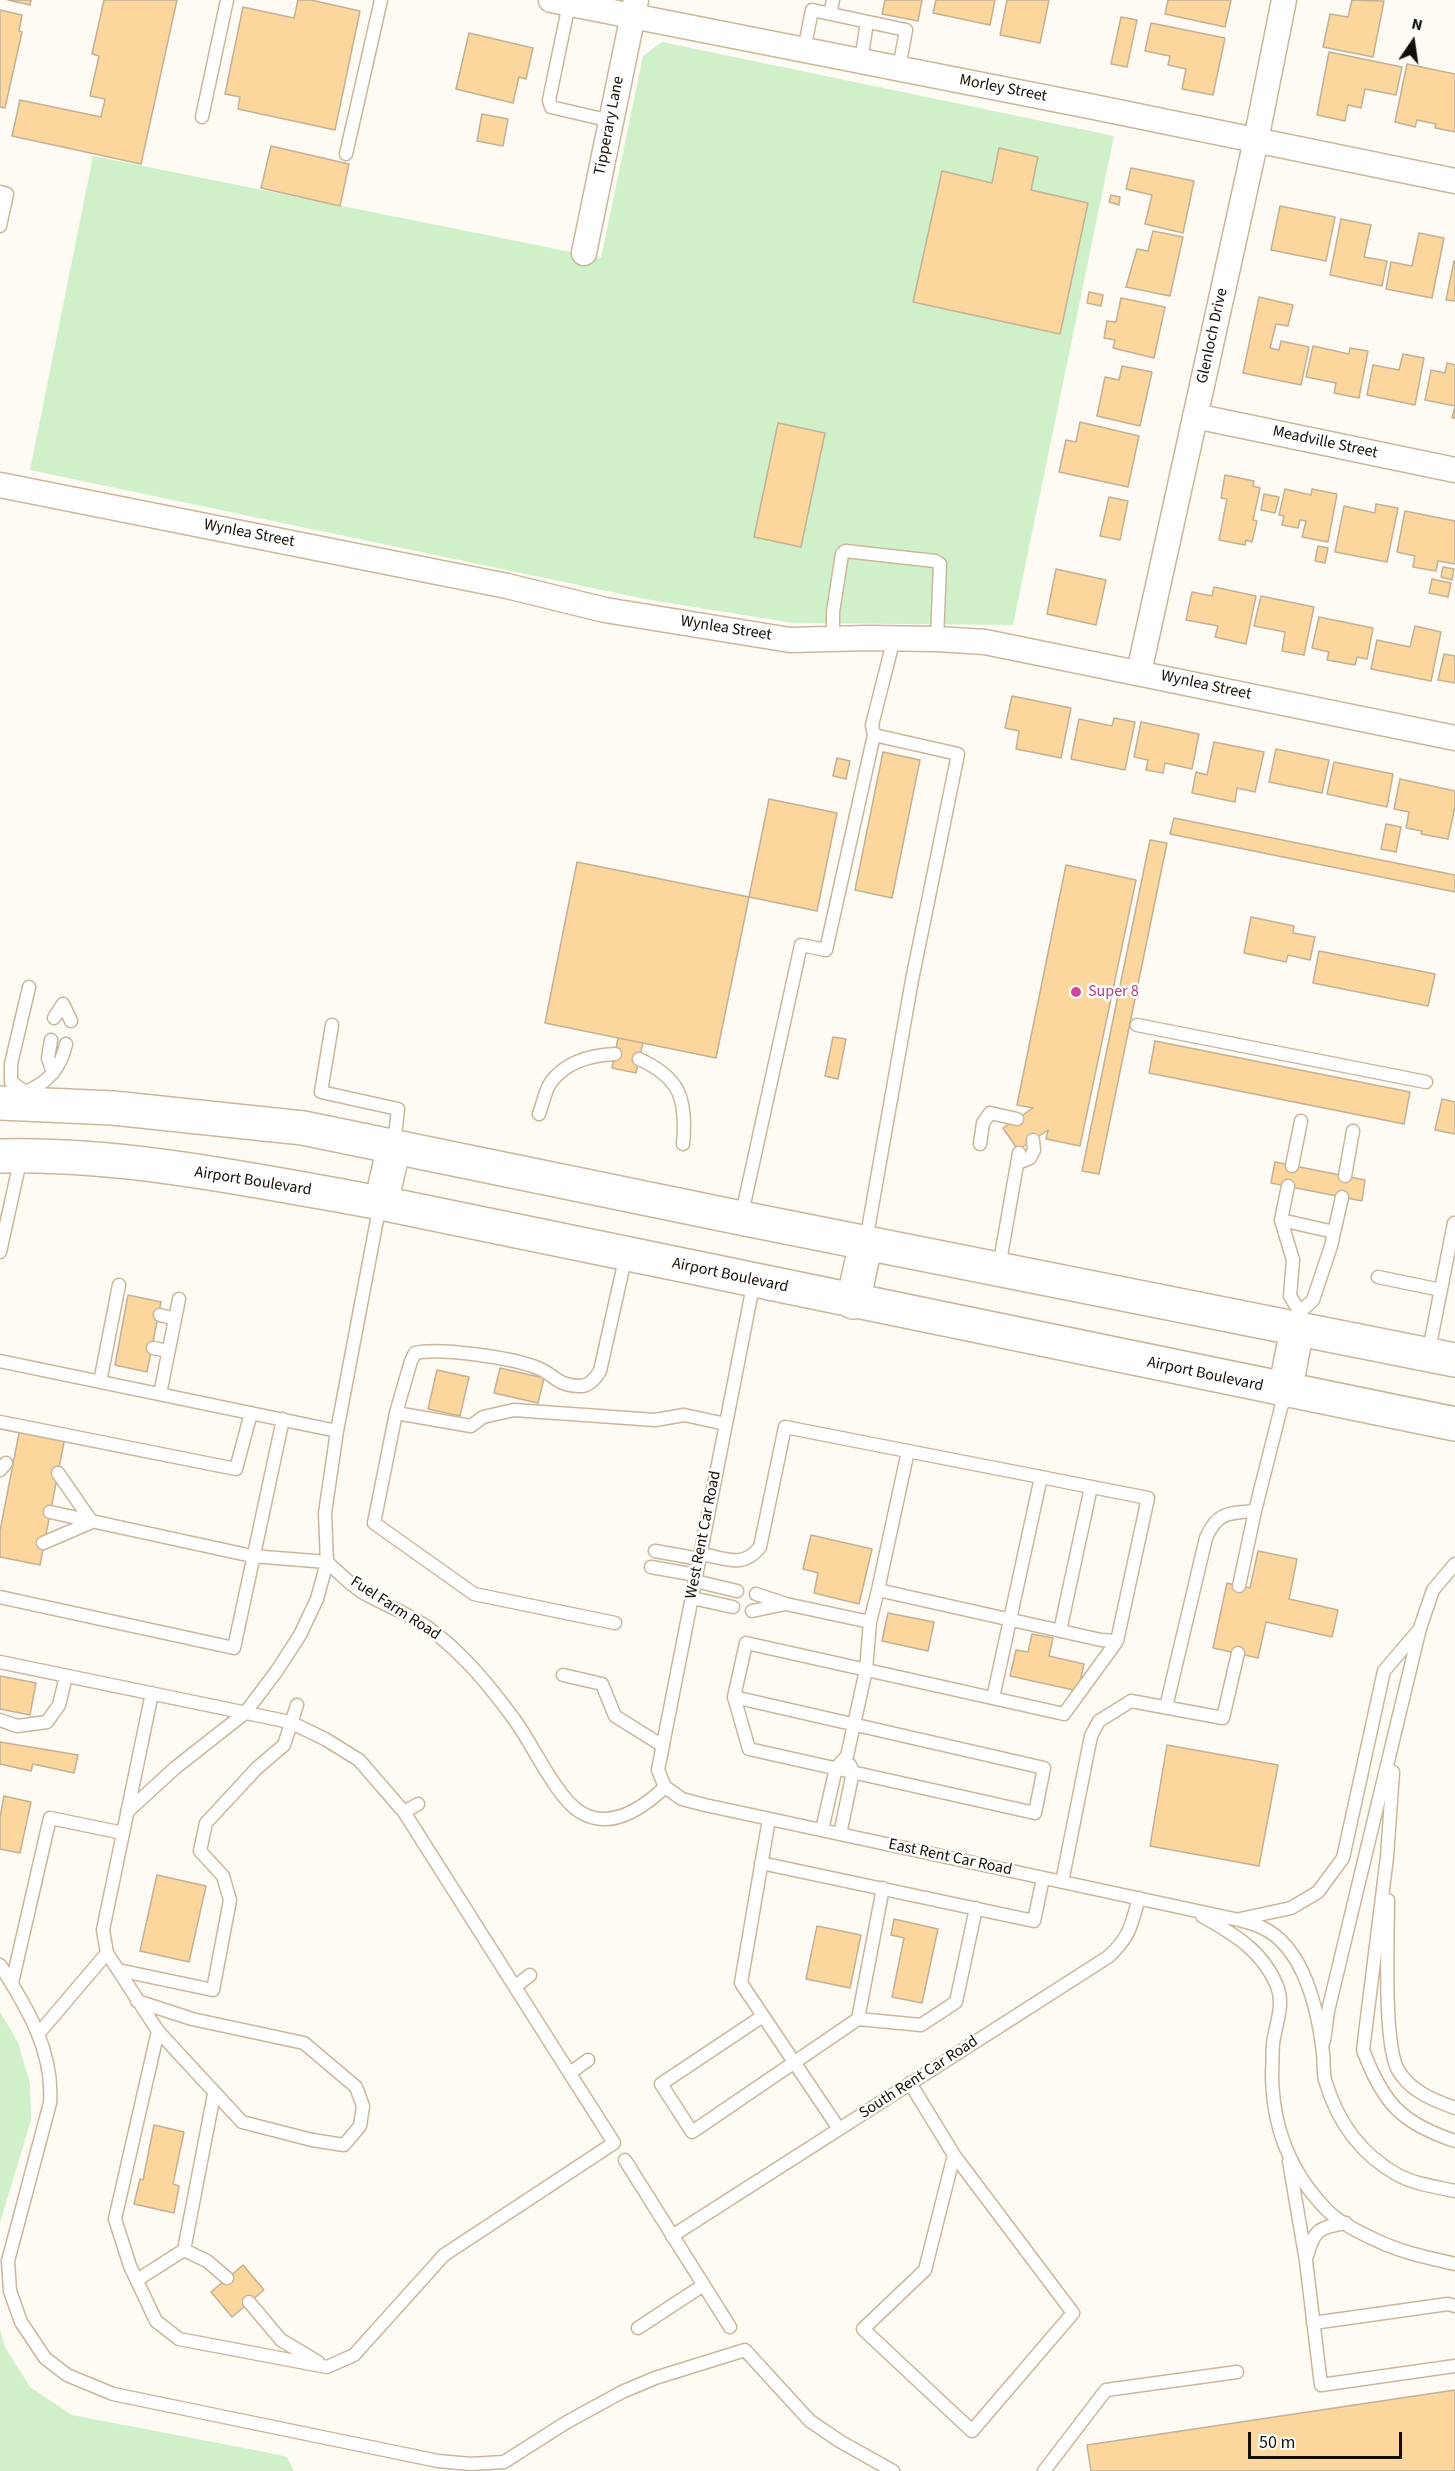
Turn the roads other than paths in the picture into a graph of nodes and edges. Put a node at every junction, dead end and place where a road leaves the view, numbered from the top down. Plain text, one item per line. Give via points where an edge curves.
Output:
1 (226, 0) edge
2 (381, 0) edge
3 (833, 0) edge
4 (1284, 0) edge
5 (560, 2) edge
6 (634, 8) edge
7 (830, 14) junction
8 (867, 22) junction
9 (804, 50) junction
10 (861, 61) junction
11 (899, 69) junction
12 (202, 117) dead end
13 (611, 121) junction
14 (1256, 140) junction
15 (346, 154) dead end
16 (1455, 181) edge
17 (0, 192) edge
18 (0, 226) edge
19 (584, 253) dead end
20 (1195, 416) junction
21 (1455, 470) edge
22 (0, 485) edge
23 (894, 638) junction
24 (833, 639) junction
25 (937, 639) junction
26 (1139, 672) junction
27 (874, 735) junction
28 (1455, 738) edge
29 (29, 987) dead end
30 (54, 1018) dead end
31 (71, 1021) dead end
32 (332, 1025) dead end
33 (1137, 1025) dead end
34 (51, 1040) dead end
35 (66, 1044) dead end
36 (615, 1054) dead end
37 (639, 1059) dead end
38 (53, 1073) junction
39 (1426, 1082) dead end
40 (17, 1100) edge
41 (539, 1114) dead end
42 (1017, 1119) dead end
43 (1301, 1121) dead end
44 (1353, 1131) dead end
45 (1033, 1140) dead end
46 (683, 1144) dead end
47 (980, 1144) dead end
48 (394, 1147) junction
49 (10, 1156) edge
50 (1292, 1166) dead end
51 (1345, 1176) dead end
52 (1288, 1186) dead end
53 (1342, 1197) dead end
54 (381, 1203) junction
55 (741, 1218) junction
56 (1281, 1220) junction
57 (1454, 1224) edge
58 (1334, 1232) junction
59 (866, 1242) junction
60 (0, 1252) edge
61 (626, 1254) junction
62 (999, 1269) junction
63 (1378, 1277) dead end
64 (754, 1281) junction
65 (119, 1285) dead end
66 (1441, 1290) junction
67 (179, 1299) dead end
68 (853, 1302) junction
69 (160, 1316) dead end
70 (175, 1319) junction
71 (1299, 1320) junction
72 (153, 1348) dead end
73 (168, 1351) junction
74 (1442, 1358) edge
75 (0, 1361) edge
76 (100, 1382) junction
77 (1285, 1391) junction
78 (160, 1394) junction
79 (251, 1413) junction
80 (396, 1413) junction
81 (283, 1419) junction
82 (0, 1422) edge
83 (726, 1424) junction
84 (1455, 1424) edge
85 (337, 1431) junction
86 (908, 1451) junction
87 (58, 1473) dead end
88 (1041, 1477) junction
89 (1091, 1487) junction
90 (1254, 1511) junction
91 (50, 1512) dead end
92 (92, 1522) junction
93 (43, 1544) dead end
94 (655, 1551) dead end
95 (252, 1556) junction
96 (700, 1556) junction
97 (327, 1562) junction
98 (1455, 1564) edge
99 (651, 1567) dead end
100 (696, 1578) junction
101 (1239, 1586) dead end
102 (878, 1590) junction
103 (737, 1591) dead end
104 (756, 1594) dead end
105 (0, 1597) edge
106 (692, 1598) junction
107 (786, 1604) junction
108 (733, 1607) dead end
109 (752, 1611) dead end
110 (1010, 1619) junction
111 (870, 1622) junction
112 (615, 1623) dead end
113 (1420, 1628) junction
114 (1060, 1630) junction
115 (1117, 1641) junction
116 (1238, 1653) dead end
117 (0, 1662) edge
118 (866, 1670) junction
119 (564, 1675) dead end
120 (66, 1676) junction
121 (152, 1693) junction
122 (734, 1697) junction
123 (993, 1698) junction
124 (297, 1705) dead end
125 (1167, 1707) junction
126 (245, 1713) junction
127 (0, 1720) edge
128 (290, 1722) junction
129 (854, 1725) junction
130 (1395, 1738) junction
131 (663, 1746) junction
132 (847, 1756) junction
133 (836, 1768) junction
134 (853, 1772) junction
135 (665, 1787) junction
136 (418, 1804) dead end
137 (127, 1812) junction
138 (404, 1812) junction
139 (769, 1819) junction
140 (822, 1830) junction
141 (123, 1833) junction
142 (840, 1834) junction
143 (1387, 1857) junction
144 (762, 1863) junction
145 (1043, 1878) junction
146 (1062, 1882) junction
147 (884, 1888) junction
148 (1138, 1898) junction
149 (976, 1908) junction
150 (1191, 1910) junction
151 (1239, 1920) junction
152 (107, 1953) junction
153 (0, 1965) edge
154 (118, 1970) junction
155 (530, 1975) dead end
156 (12, 1983) junction
157 (516, 1986) junction
158 (138, 2001) junction
159 (764, 2016) junction
160 (858, 2019) junction
161 (158, 2031) junction
162 (39, 2033) junction
163 (1323, 2051) junction
164 (588, 2060) dead end
165 (794, 2062) junction
166 (570, 2073) junction
167 (910, 2083) junction
168 (214, 2094) junction
169 (1455, 2108) edge
170 (839, 2129) junction
171 (1455, 2141) edge
172 (954, 2155) junction
173 (1288, 2155) junction
174 (625, 2160) dead end
175 (1455, 2192) edge
176 (1346, 2223) junction
177 (672, 2236) junction
178 (184, 2250) junction
179 (1306, 2260) junction
180 (1455, 2264) edge
181 (227, 2278) dead end
182 (137, 2280) junction
183 (702, 2286) junction
184 (249, 2302) dead end
185 (1455, 2306) edge
186 (1313, 2323) junction
187 (730, 2327) dead end
188 (638, 2328) dead end
189 (327, 2367) junction
190 (1455, 2367) edge
191 (1237, 2372) dead end
192 (504, 2466) edge
193 (893, 2471) edge
194 (1044, 2471) edge

1 - 12 lane
2 - 15 lane
3 - 7 lane
4 - 14 street, Glenloch Drive
5 - 6 street, Morley Street
5 - 13 lane via 551,107
6 - 9 street, Morley Street
6 - 13 street, Tipperary Lane
7 - 8 lane
7 - 9 lane via 812,10
8 - 10 lane
8 - 11 lane via 906,30
9 - 10 street, Morley Street
10 - 11 street, Morley Street
11 - 14 street, Morley Street
13 - 19 street, Tipperary Lane
14 - 16 street, Morley Street
14 - 20 street, Glenloch Drive
17 - 18 lane via 7,194
20 - 21 street, Meadville Street
20 - 26 street, Glenloch Drive
22 - 24 street, Wynlea Street via 496,584 605,610 790,640
23 - 24 street, Wynlea Street
23 - 25 street, Wynlea Street
23 - 27 lane via 872,725
24 - 25 lane via 833,612 845,551 940,564
25 - 26 street, Wynlea Street via 985,642
26 - 28 street, Wynlea Street
27 - 55 lane via 826,950 801,945
27 - 59 lane via 958,754 912,980
29 - 40 lane via 10,1064
30 - 31 lane via 63,1004
32 - 48 lane via 321,1092 398,1109
33 - 39 lane
34 - 38 lane via 48,1058
35 - 38 lane via 63,1061
36 - 41 lane via 596,1055 573,1064 551,1083
37 - 46 lane via 672,1080 682,1099 686,1118
38 - 40 lane
40 - 48 main road via 303,1128
40 - 49 main road
42 - 47 lane via 990,1113 983,1123
43 - 50 lane
44 - 51 lane
45 - 62 lane via 1030,1158 1018,1158
48 - 54 main road
48 - 55 main road
49 - 54 main road, Airport Boulevard via 76,1158 217,1174
49 - 60 lane
52 - 56 lane
53 - 58 lane
54 - 61 main road, Airport Boulevard
54 - 85 lane
55 - 59 main road
56 - 58 lane
56 - 71 lane via 1293,1260 1290,1296
57 - 66 lane
58 - 71 lane via 1313,1300
59 - 62 main road
59 - 68 main road
61 - 64 main road, Airport Boulevard
61 - 80 lane via 600,1371 594,1381 582,1387 559,1383 539,1368 485,1356 428,1350 415,1353
62 - 71 main road
63 - 66 lane
64 - 68 main road, Airport Boulevard
64 - 83 lane, West Rent Car Road
65 - 76 lane via 119,1307
66 - 74 lane
67 - 70 lane
68 - 77 main road, Airport Boulevard
69 - 70 lane
70 - 73 lane
71 - 74 main road
71 - 77 main road
72 - 73 lane
73 - 78 lane
75 - 76 lane
76 - 78 lane
77 - 84 main road, Airport Boulevard
77 - 90 lane
78 - 79 lane
79 - 81 lane
79 - 82 lane via 236,1469
80 - 83 lane via 471,1426 483,1416 514,1410 656,1420 684,1415
80 - 112 lane via 374,1523 474,1593
81 - 85 lane
81 - 95 lane
83 - 96 lane, West Rent Car Road
85 - 97 lane via 325,1513
86 - 88 lane
86 - 96 lane via 785,1427 760,1546 742,1562
86 - 102 lane
87 - 92 lane
88 - 89 lane
88 - 110 lane
89 - 114 lane
89 - 115 lane via 1148,1498
90 - 101 lane
90 - 125 lane via 1227,1514 1212,1523
91 - 92 lane
92 - 93 lane
92 - 95 lane
94 - 96 lane
95 - 97 lane
95 - 105 lane via 234,1648
96 - 100 lane, West Rent Car Road
97 - 126 lane via 317,1599 300,1635
97 - 135 lane, Fuel Farm Road via 359,1590 426,1626 467,1660 515,1720 568,1802 581,1813 615,1818 649,1802
98 - 113 lane via 1433,1590
99 - 100 lane
100 - 103 lane
100 - 106 lane, West Rent Car Road
102 - 110 lane
102 - 111 lane
104 - 107 lane
106 - 108 lane
106 - 131 lane, West Rent Car Road
107 - 109 lane
107 - 111 lane
110 - 114 lane
110 - 123 lane
111 - 118 lane
113 - 130 lane
113 - 151 lane via 1384,1671 1343,1858 1309,1898 1290,1908
114 - 115 lane
115 - 123 lane via 1064,1714
116 - 125 lane via 1223,1718
117 - 120 lane
118 - 122 lane via 746,1643
118 - 123 lane
118 - 129 lane
119 - 131 lane via 602,1684 615,1716
120 - 121 lane
120 - 127 lane via 59,1705 47,1722 17,1726
121 - 126 lane
121 - 137 lane
122 - 129 lane
122 - 133 lane via 749,1749
124 - 128 lane
125 - 146 lane via 1131,1701 1099,1721 1091,1736
126 - 128 lane
126 - 137 lane
128 - 138 lane via 358,1761
128 - 154 lane via 284,1745 206,1823 200,1851 223,1876 230,1900 213,1990
129 - 132 lane
129 - 134 lane via 1044,1768 1035,1813
130 - 143 lane
130 - 163 lane via 1328,2011
131 - 135 lane, West Rent Car Road via 658,1770
132 - 133 lane
132 - 134 lane
133 - 134 lane
133 - 140 lane
134 - 142 lane
135 - 139 lane, East Rent Car Road via 682,1799
136 - 138 lane
137 - 141 lane
138 - 157 lane
139 - 140 lane, East Rent Car Road
139 - 144 lane
140 - 142 lane, East Rent Car Road
141 - 152 lane via 103,1930
141 - 156 lane via 50,1818
142 - 145 lane, East Rent Car Road
143 - 169 lane via 1390,2042 1398,2069 1410,2086
143 - 171 lane via 1363,2050 1374,2080 1392,2105 1409,2121
144 - 147 lane
144 - 159 lane via 741,1983
145 - 146 lane, East Rent Car Road
145 - 149 lane via 1034,1921
146 - 148 lane, East Rent Car Road
147 - 149 lane
147 - 160 lane
148 - 150 lane, East Rent Car Road
148 - 167 lane, South Rent Car Road via 1131,1928 1123,1943 1108,1956
149 - 160 lane via 956,2002 921,2025
150 - 151 lane, East Rent Car Road
150 - 173 lane via 1252,1948 1267,1964 1278,1989 1280,2013 1273,2044 1272,2097
151 - 163 lane, East Rent Car Road via 1262,1927 1283,1943 1302,1968
152 - 154 lane
152 - 162 lane
153 - 156 lane
154 - 158 lane
155 - 157 lane
156 - 162 lane
157 - 166 lane
158 - 161 lane
158 - 168 lane via 192,2019 304,2043 356,2087 363,2106 360,2126 344,2145 242,2122
159 - 165 lane
159 - 165 lane via 661,2084 692,2132
160 - 165 lane
161 - 168 lane
161 - 182 lane via 115,2219
162 - 192 lane via 51,2083 50,2103 8,2261 10,2291 21,2322 45,2358 67,2376 113,2394 438,2461
163 - 175 lane via 1325,2078 1342,2124 1356,2143 1399,2176
164 - 166 lane
165 - 170 lane
166 - 189 lane via 614,2143 444,2255 354,2355
167 - 170 lane, South Rent Car Road
167 - 172 lane
168 - 178 lane
170 - 177 lane, South Rent Car Road
172 - 172 lane via 1073,2313 972,2431 863,2329 926,2270
173 - 176 lane via 1326,2210
173 - 179 lane
174 - 177 lane
176 - 179 lane via 1325,2226 1312,2237
176 - 180 lane via 1381,2242
177 - 183 lane
178 - 181 lane via 207,2261
178 - 182 lane
179 - 186 lane
182 - 189 lane via 156,2321 179,2339
183 - 187 lane
183 - 188 lane
184 - 189 lane via 281,2340
185 - 186 lane
186 - 190 lane via 1321,2385
191 - 194 lane via 1106,2390
192 - 193 lane via 576,2417 622,2392 745,2350 810,2421

